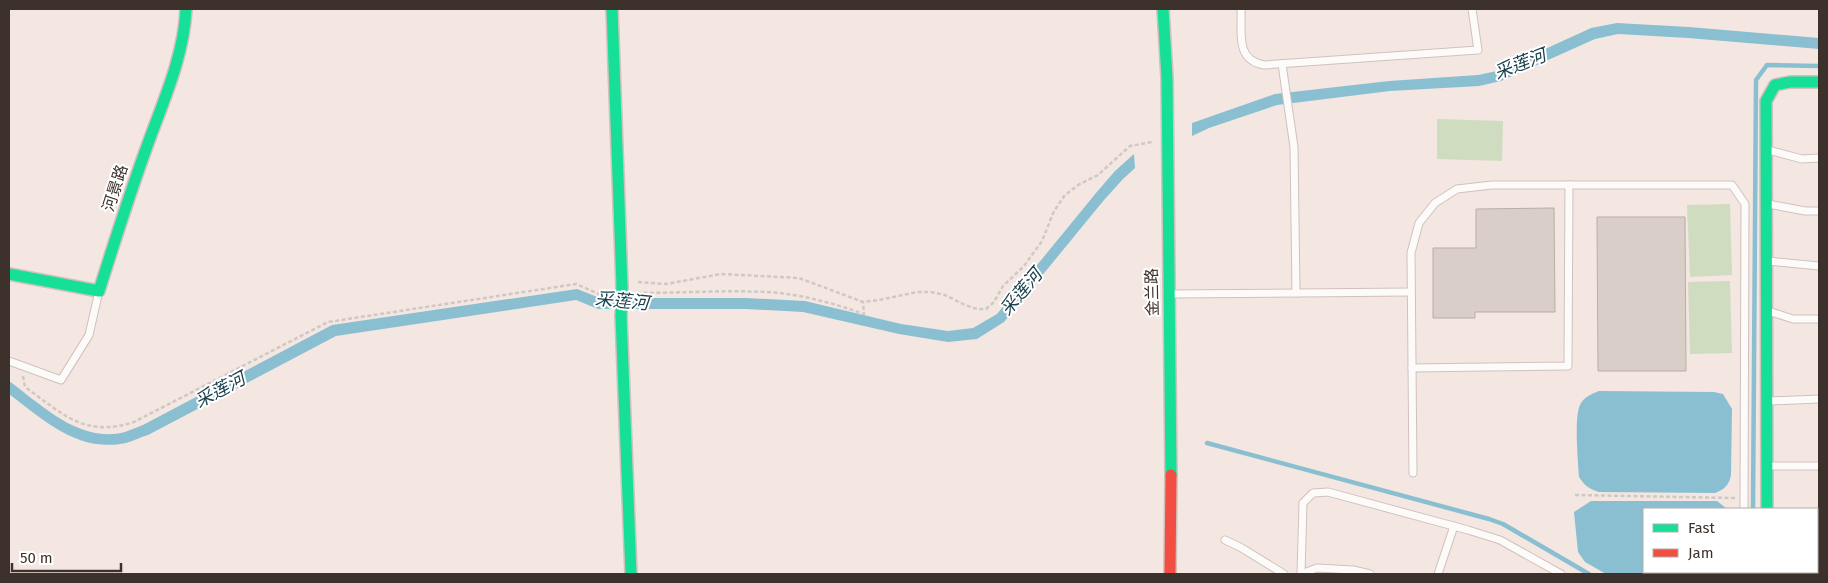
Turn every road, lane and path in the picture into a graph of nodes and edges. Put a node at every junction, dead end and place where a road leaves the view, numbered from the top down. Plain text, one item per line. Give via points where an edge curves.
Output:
1 (186, 9) edge
2 (612, 9) edge
3 (1163, 9) edge
4 (1241, 9) edge
5 (1472, 9) edge
6 (1282, 64) junction
7 (1819, 82) edge
8 (1167, 141) junction
9 (1766, 149) junction
10 (1819, 158) edge
11 (1569, 185) junction
12 (1766, 204) junction
13 (1819, 211) edge
14 (1765, 260) junction
15 (1819, 266) edge
16 (9, 274) edge
17 (624, 287) junction
18 (99, 290) junction
19 (1411, 292) junction
20 (1296, 293) junction
21 (609, 294) dead end
22 (1168, 294) junction
23 (863, 302) junction
24 (1765, 310) junction
25 (1819, 319) edge
26 (9, 361) edge
27 (21, 366) junction
28 (1412, 368) junction
29 (1819, 399) edge
30 (1766, 401) junction
31 (1766, 466) junction
32 (1819, 466) edge
33 (1413, 473) dead end
34 (1575, 495) dead end
35 (1744, 498) junction
36 (1744, 508) edge
37 (1766, 508) edge
38 (1454, 526) junction
39 (1225, 540) dead end
40 (631, 574) edge
41 (1170, 574) edge
42 (1284, 574) edge
43 (1301, 574) edge
44 (1370, 574) edge
45 (1438, 574) edge
46 (1561, 574) edge

1 - 18 street, 河景路 via 187,21 178,55
2 - 17 street
3 - 8 street, 金兰路
4 - 6 lane via 1242,47 1246,56 1254,63
5 - 6 lane via 1478,50
6 - 20 lane via 1294,147
7 - 9 street via 1775,85 1766,101
8 - 22 street, 金兰路
8 - 23 path via 1130,146 1098,176 1065,195 1054,210 1042,241 986,308 977,309 932,292
9 - 10 lane via 1802,159
9 - 12 street
11 - 19 lane via 1492,185 1457,190 1435,204 1419,222 1411,253
11 - 28 lane via 1568,366
11 - 35 lane via 1732,185 1745,204
12 - 13 lane
12 - 14 street
14 - 15 lane
14 - 24 street
16 - 18 street
17 - 23 path via 666,284 721,274 799,278
17 - 23 path via 767,292 806,298 864,314
17 - 40 street, bridge via 621,316
18 - 27 lane via 89,335 61,380
19 - 20 lane
19 - 28 lane
20 - 22 lane
21 - 27 path via 599,294 576,284 328,322 134,422 117,427 88,426 70,419 25,387
22 - 41 street, 金兰路
24 - 25 lane via 1793,319
24 - 30 street
26 - 27 lane
28 - 33 lane
29 - 30 lane
30 - 31 street
31 - 32 lane
31 - 37 street
34 - 35 path
35 - 36 lane
38 - 43 lane via 1328,492 1313,493 1303,503
38 - 45 lane
38 - 46 lane via 1500,540
39 - 42 lane
43 - 44 lane via 1317,568

